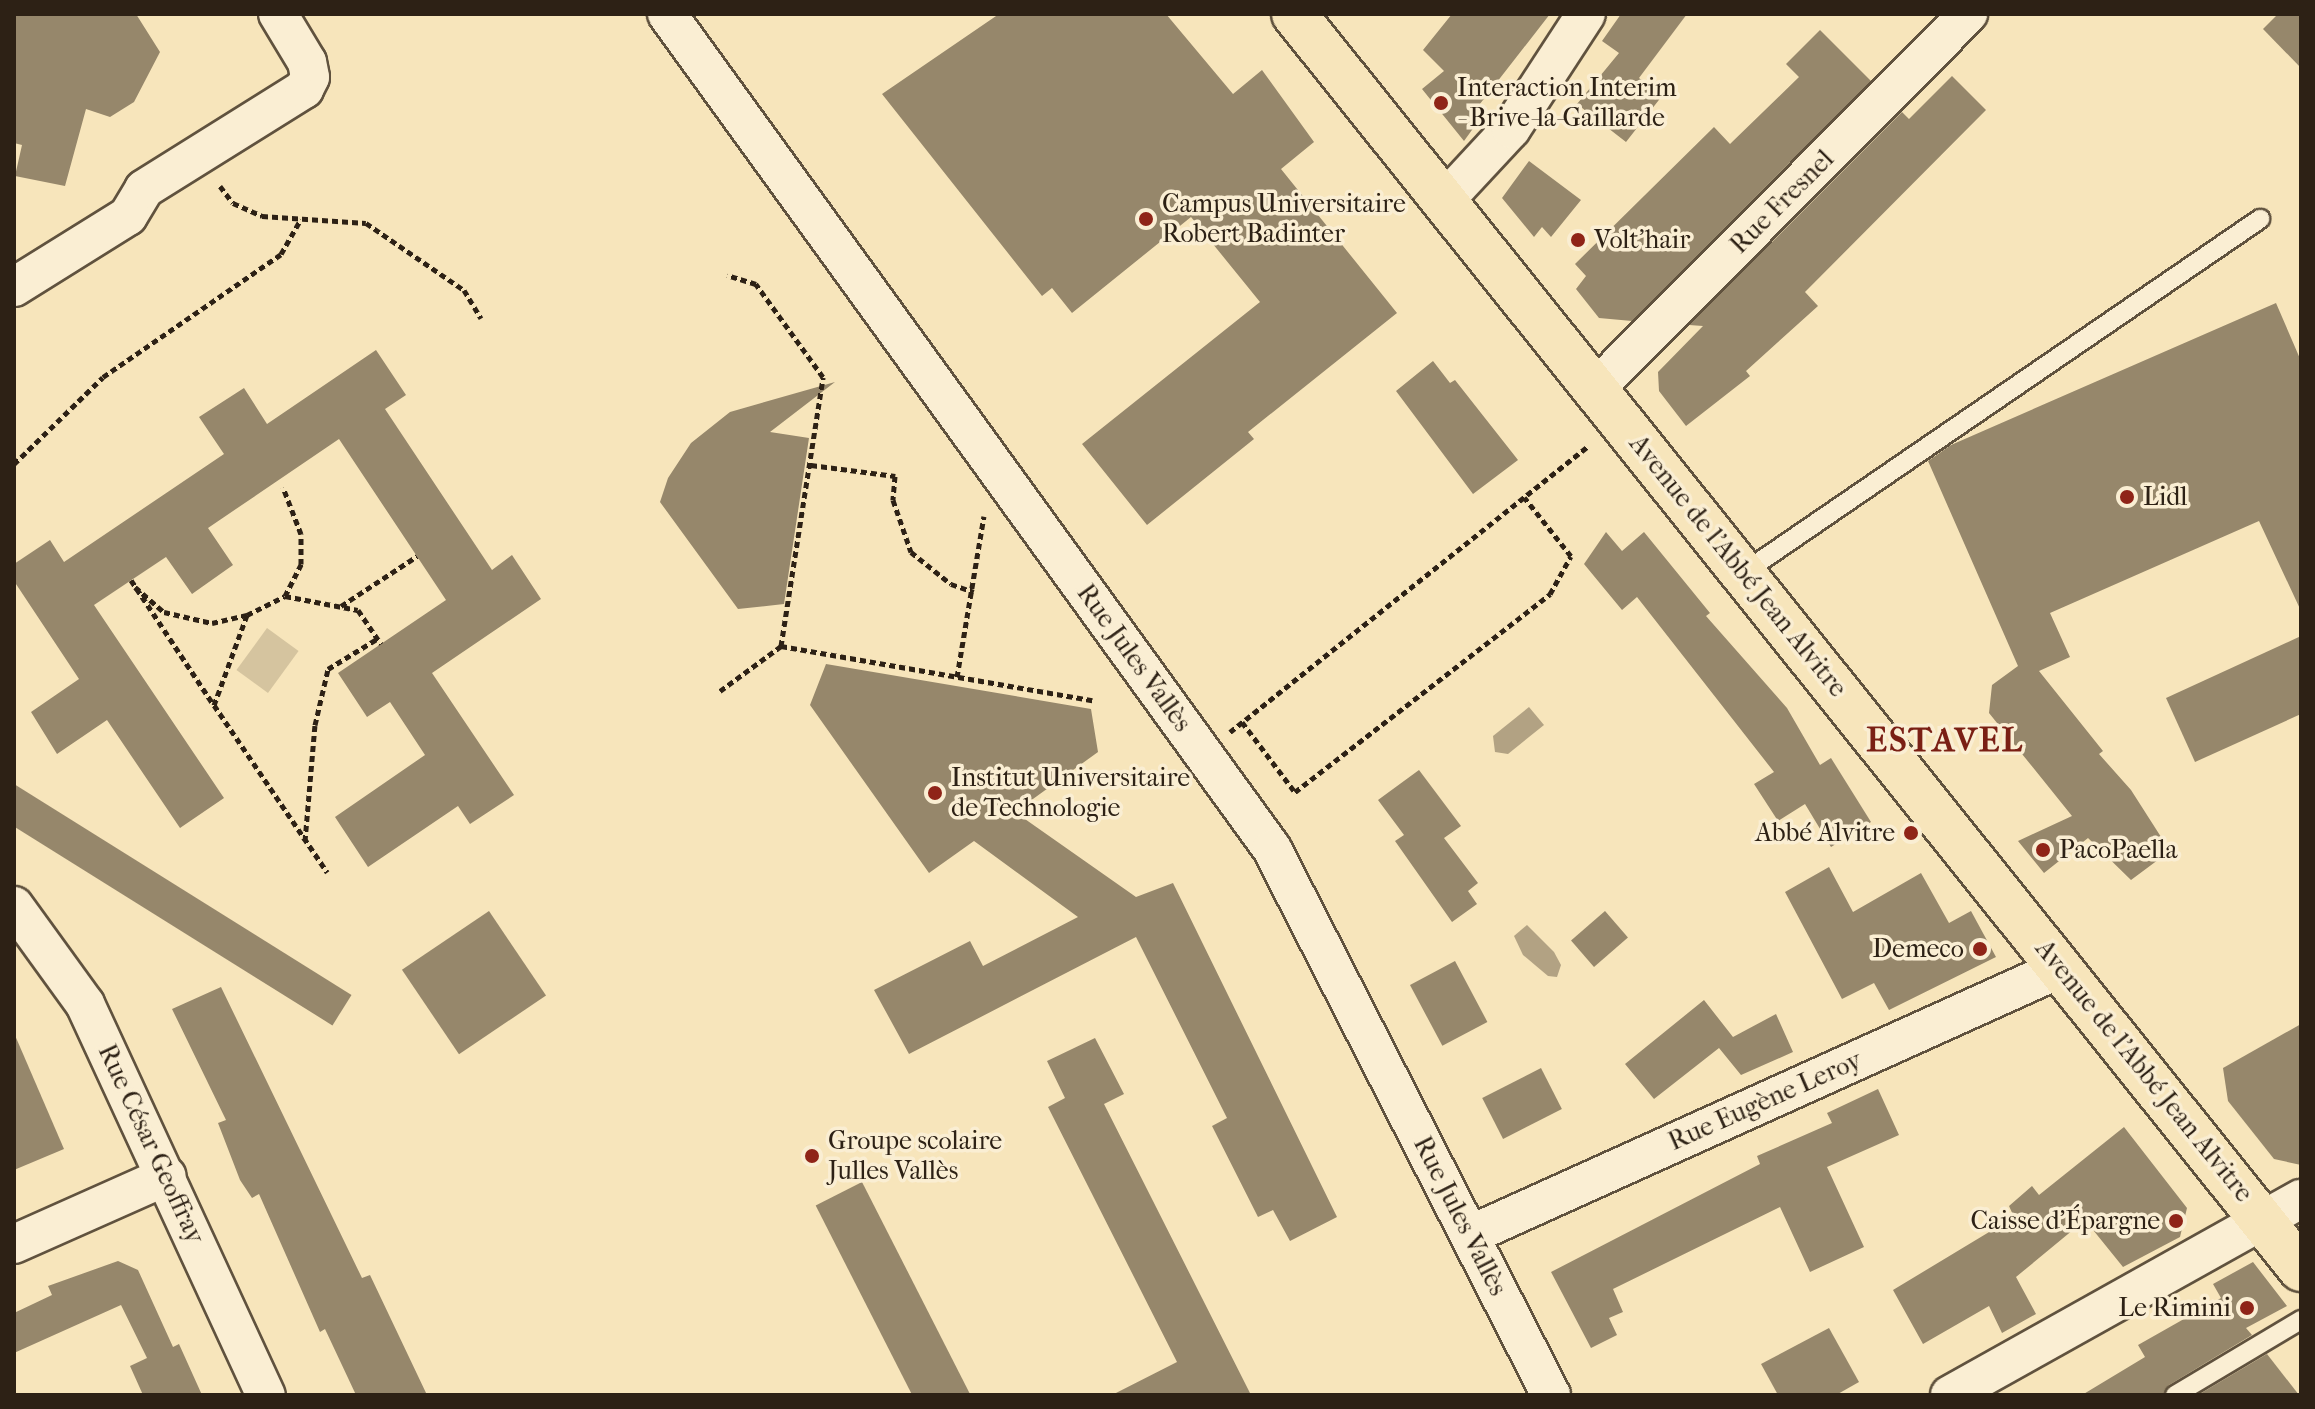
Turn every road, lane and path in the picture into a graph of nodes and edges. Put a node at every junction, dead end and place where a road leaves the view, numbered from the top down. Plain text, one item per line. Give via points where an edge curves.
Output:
1 (278, 14) edge
2 (667, 14) edge
3 (1294, 14) edge
4 (1586, 14) edge
5 (1968, 14) edge
6 (201, 154) junction
7 (1444, 201) junction
8 (301, 219) junction
9 (2260, 219) dead end
10 (727, 275) dead end
11 (14, 287) edge
12 (481, 318) dead end
13 (1608, 405) junction
14 (14, 464) edge
15 (811, 465) junction
16 (283, 487) dead end
17 (1011, 488) junction
18 (1524, 497) junction
19 (417, 556) dead end
20 (1743, 573) junction
21 (131, 580) dead end
22 (135, 587) junction
23 (974, 592) junction
24 (285, 596) junction
25 (340, 607) junction
26 (247, 615) junction
27 (781, 646) junction
28 (957, 677) junction
29 (720, 691) dead end
30 (1092, 700) dead end
31 (214, 705) junction
32 (1242, 722) junction
33 (1203, 753) junction
34 (305, 842) junction
35 (327, 872) dead end
36 (14, 906) edge
37 (2061, 968) junction
38 (167, 1176) junction
39 (2301, 1199) edge
40 (2263, 1220) junction
41 (1470, 1235) junction
42 (14, 1244) edge
43 (2301, 1269) edge
44 (2301, 1320) edge
45 (266, 1395) edge
46 (1551, 1395) edge
47 (1950, 1395) edge
48 (2175, 1395) edge

1 - 6 street via 310,77 304,89
2 - 17 street, Rue Jules Vallès
3 - 7 main road, Avenue de l'Abbé Jean Alvitre
4 - 7 street via 1511,129
5 - 13 street, Rue Fresnel
6 - 8 path via 233,203 262,216
6 - 11 street via 144,189 128,216
7 - 13 main road, Avenue de l'Abbé Jean Alvitre
8 - 12 path via 350,218 377,228 464,290
8 - 14 path via 281,254 103,377
9 - 20 lane
10 - 15 path via 756,284 823,377
13 - 18 path
13 - 20 main road, Avenue de l'Abbé Jean Alvitre
15 - 23 path via 895,476 896,514 911,552 951,584
15 - 27 path
16 - 24 path via 301,534 301,564
17 - 23 path via 985,510
17 - 33 street, Rue Jules Vallès
18 - 32 path
18 - 32 path via 1571,556 1550,594 1295,792
19 - 25 path
20 - 37 main road, Avenue de l'Abbé Jean Alvitre
21 - 22 path
22 - 26 path via 164,612 212,623
22 - 31 path
23 - 28 path
24 - 25 path
24 - 26 path
25 - 34 path via 358,610 379,641 328,669 315,725
26 - 31 path
27 - 28 path
27 - 29 path
28 - 30 path
31 - 34 path
32 - 33 path
33 - 41 street, Rue Jules Vallès via 1272,849
34 - 35 path
36 - 38 street, Rue César Geoffray via 85,1004
37 - 40 main road, Avenue de l'Abbé Jean Alvitre
37 - 41 street, Rue Eugène Leroy
38 - 42 street
38 - 45 street, Rue César Geoffray
39 - 40 street
40 - 43 main road, Avenue de l'Abbé Jean Alvitre
40 - 47 street
41 - 46 street, Rue Jules Vallès
44 - 48 lane

